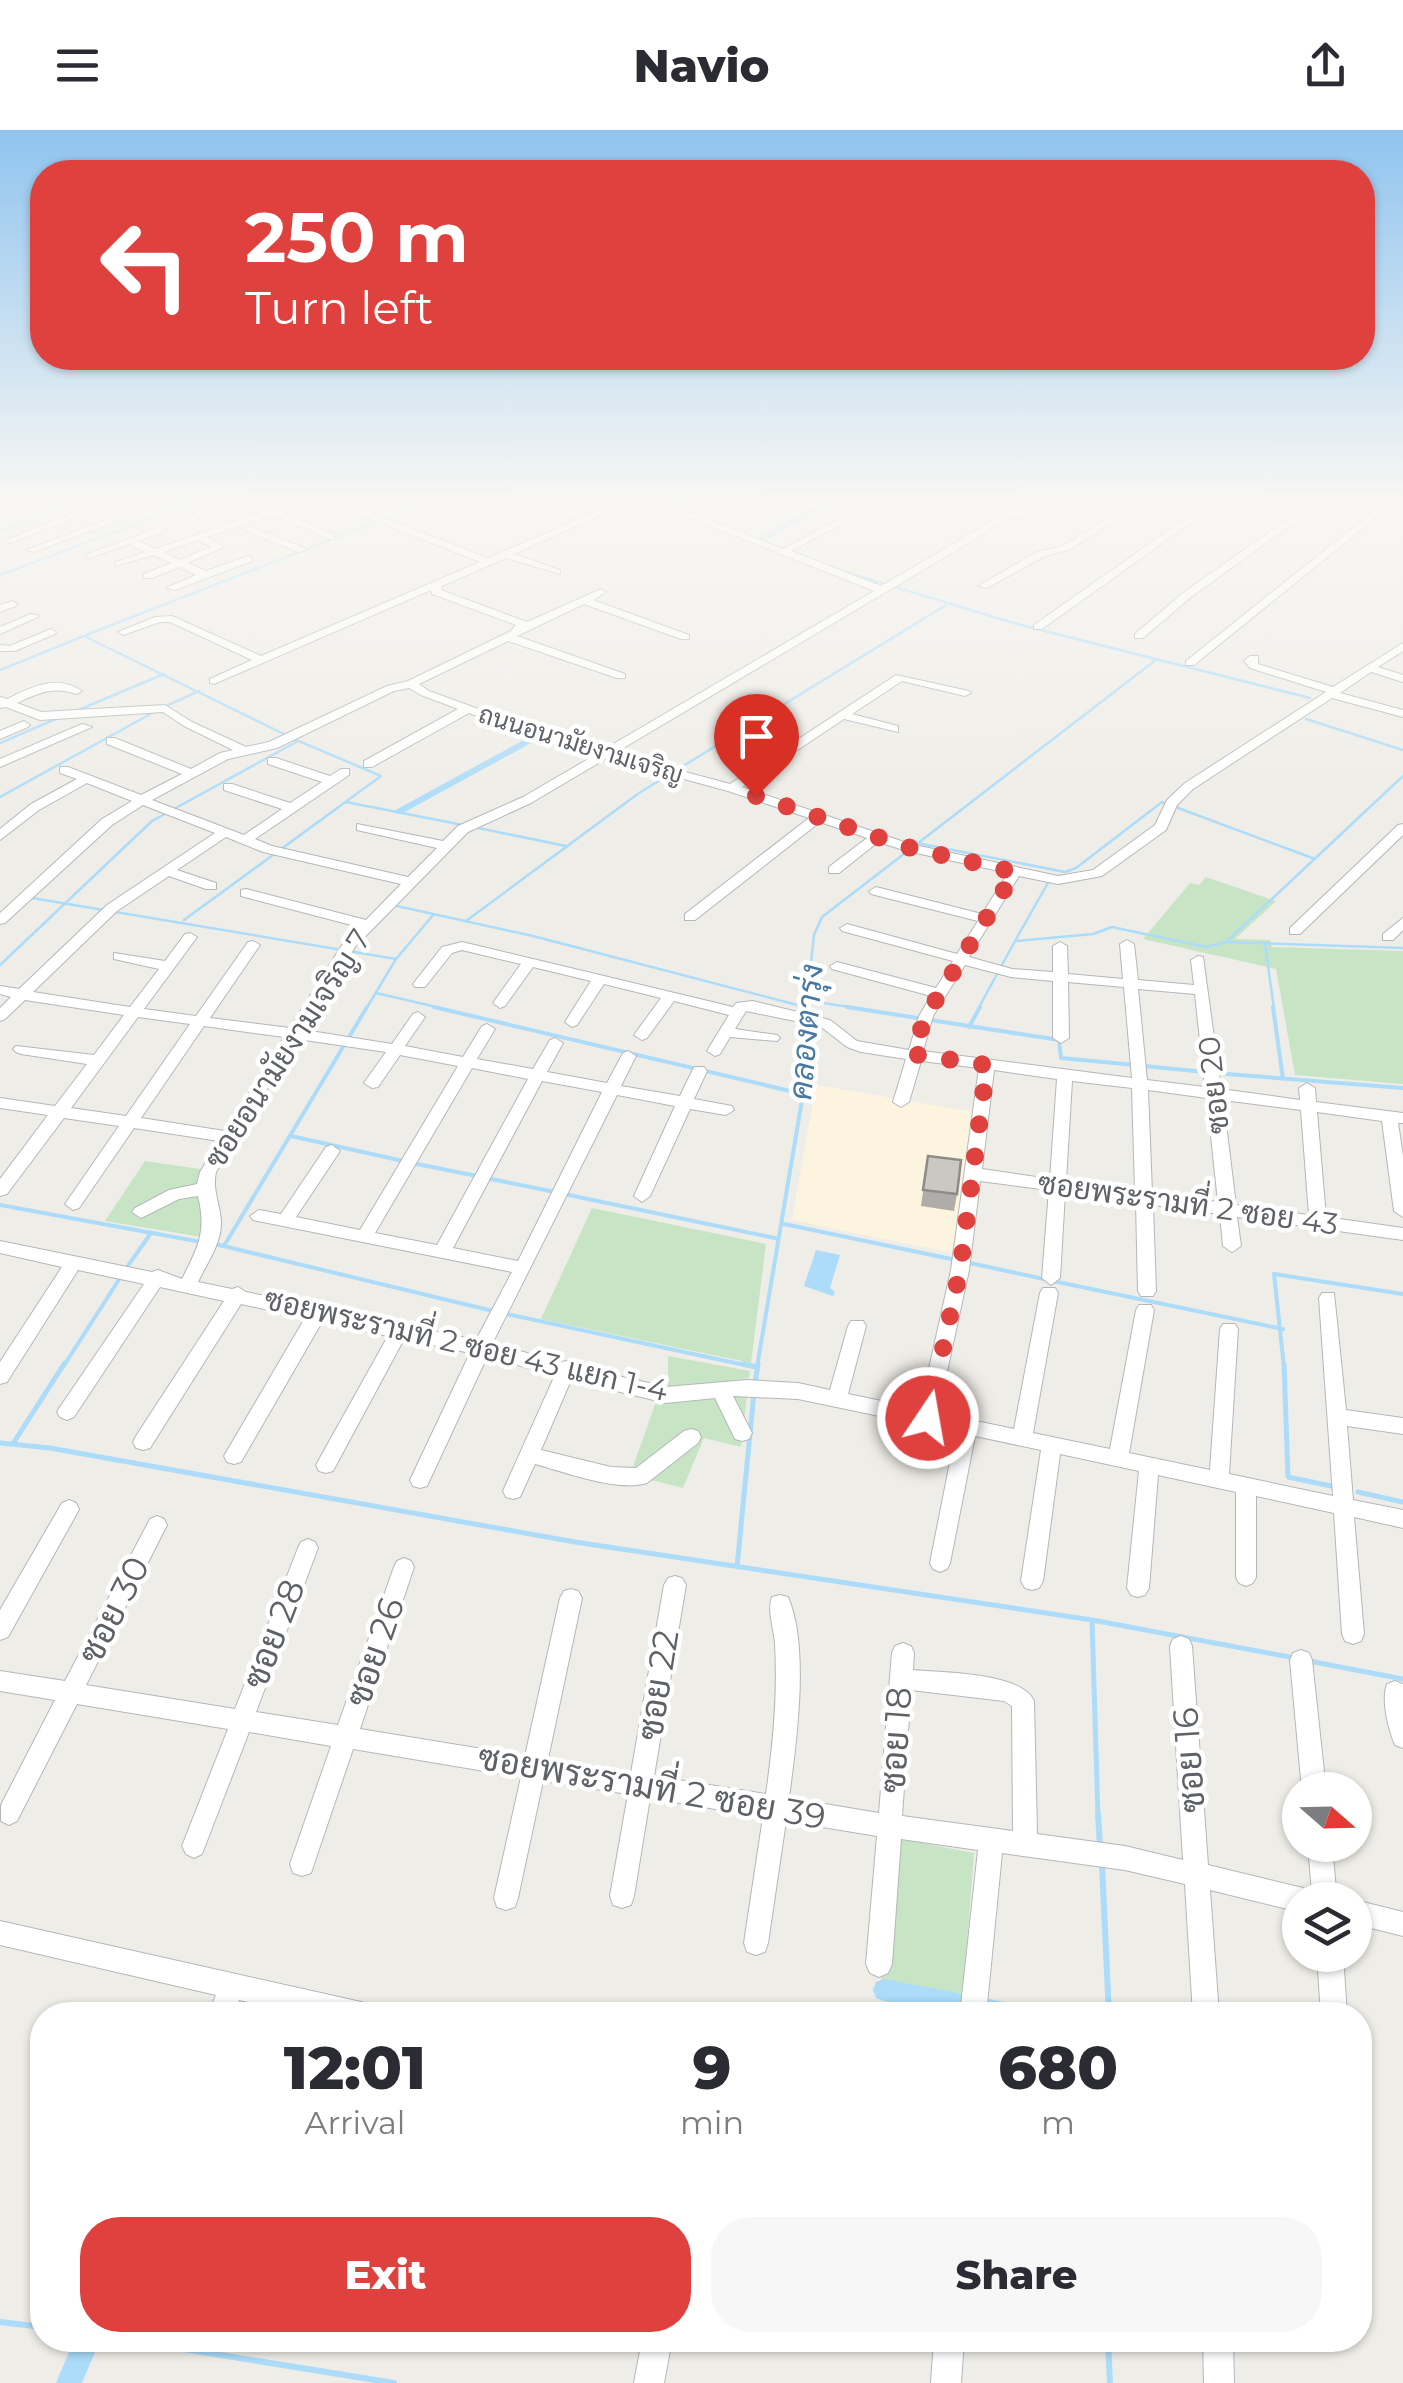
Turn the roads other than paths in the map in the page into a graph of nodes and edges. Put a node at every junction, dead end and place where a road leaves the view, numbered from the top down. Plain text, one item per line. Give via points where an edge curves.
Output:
1 (390, 604) edge
2 (471, 604) edge
3 (575, 604) edge
4 (595, 604) edge
5 (857, 604) edge
6 (1071, 604) edge
7 (1176, 604) edge
8 (1265, 604) edge
9 (35, 616) dead end
10 (1038, 627) dead end
11 (521, 629) junction
12 (0, 631) edge
13 (51, 632) dead end
14 (123, 632) dead end
15 (508, 636) junction
16 (1139, 636) dead end
17 (685, 637) dead end
18 (1403, 646) edge
19 (0, 648) edge
20 (1387, 656) junction
21 (1254, 658) dead end
22 (260, 660) junction
23 (1403, 662) edge
24 (1190, 663) dead end
25 (1370, 668) junction
26 (621, 676) dead end
27 (1403, 679) edge
28 (214, 680) dead end
29 (411, 684) junction
30 (76, 691) dead end
31 (1334, 692) junction
32 (965, 693) dead end
33 (3, 703) edge
34 (466, 710) junction
35 (1403, 714) edge
36 (843, 715) junction
37 (77, 719) junction
38 (24, 724) dead end
39 (894, 729) dead end
40 (0, 735) edge
41 (111, 741) dead end
42 (242, 750) junction
43 (607, 754) junction
44 (272, 762) dead end
45 (368, 764) dead end
46 (0, 766) edge
47 (64, 770) dead end
48 (345, 772) dead end
49 (191, 774) junction
50 (86, 779) junction
51 (332, 781) junction
52 (228, 787) dead end
53 (732, 788) junction
54 (140, 802) junction
55 (292, 808) junction
56 (820, 816) junction
57 (362, 827) dead end
58 (224, 833) junction
59 (1401, 833) edge
60 (0, 836) edge
61 (876, 838) junction
62 (246, 840) junction
63 (446, 846) junction
64 (834, 870) dead end
65 (167, 871) junction
66 (1015, 872) junction
67 (410, 882) junction
68 (211, 886) dead end
69 (876, 891) dead end
70 (246, 893) dead end
71 (690, 917) dead end
72 (987, 918) junction
73 (0, 920) edge
74 (1403, 922) edge
75 (368, 925) junction
76 (847, 928) dead end
77 (1295, 931) dead end
78 (190, 937) dead end
79 (1388, 938) dead end
80 (1127, 944) dead end
81 (252, 945) dead end
82 (1060, 946) dead end
83 (119, 956) dead end
84 (958, 960) junction
85 (1198, 960) dead end
86 (530, 962) junction
87 (168, 966) junction
88 (837, 966) dead end
89 (600, 979) junction
90 (1059, 979) junction
91 (420, 984) dead end
92 (1130, 984) junction
93 (0, 990) edge
94 (1202, 990) junction
95 (939, 993) junction
96 (22, 995) junction
97 (670, 996) junction
98 (500, 1004) dead end
99 (132, 1012) junction
100 (737, 1012) junction
101 (0, 1016) edge
102 (418, 1017) dead end
103 (200, 1021) junction
104 (572, 1022) dead end
105 (487, 1028) dead end
106 (725, 1032) junction
107 (295, 1034) junction
108 (642, 1035) dead end
109 (772, 1038) dead end
110 (1061, 1038) dead end
111 (555, 1043) dead end
112 (21, 1049) dead end
113 (397, 1049) junction
114 (714, 1051) dead end
115 (912, 1054) junction
116 (628, 1056) dead end
117 (96, 1060) junction
118 (466, 1062) junction
119 (987, 1065) junction
120 (699, 1071) dead end
121 (1138, 1073) junction
122 (537, 1075) junction
123 (1065, 1075) junction
124 (1215, 1080) junction
125 (372, 1083) dead end
126 (610, 1088) junction
127 (1308, 1097) junction
128 (901, 1102) dead end
129 (0, 1103) edge
130 (684, 1103) junction
131 (726, 1110) dead end
132 (58, 1111) junction
133 (1396, 1118) edge
134 (130, 1122) junction
135 (232, 1137) junction
136 (332, 1151) dead end
137 (973, 1174) junction
138 (1057, 1186) junction
139 (1, 1190) edge
140 (206, 1190) junction
141 (642, 1196) dead end
142 (1143, 1198) junction
143 (73, 1204) dead end
144 (1226, 1209) junction
145 (1403, 1211) edge
146 (141, 1212) dead end
147 (259, 1216) dead end
148 (285, 1221) junction
149 (1318, 1222) junction
150 (1403, 1234) edge
151 (364, 1237) junction
152 (1232, 1246) dead end
153 (0, 1247) edge
154 (442, 1252) junction
155 (74, 1261) junction
156 (523, 1268) junction
157 (158, 1277) junction
158 (188, 1284) junction
159 (238, 1294) junction
160 (1328, 1298) dead end
161 (318, 1312) junction
162 (857, 1326) dead end
163 (400, 1330) junction
164 (1229, 1330) dead end
165 (484, 1348) junction
166 (567, 1368) junction
167 (0, 1377) edge
168 (722, 1390) junction
169 (837, 1398) junction
170 (67, 1412) dead end
171 (1339, 1417) junction
172 (928, 1418) junction
173 (967, 1425) junction
174 (1403, 1426) edge
175 (742, 1433) dead end
176 (691, 1437) dead end
177 (1022, 1438) junction
178 (143, 1442) dead end
179 (1052, 1444) junction
180 (529, 1455) junction
181 (234, 1456) dead end
182 (1118, 1458) junction
183 (326, 1465) dead end
184 (1149, 1465) junction
185 (420, 1480) dead end
186 (1219, 1480) junction
187 (1246, 1486) junction
188 (514, 1491) dead end
189 (1346, 1507) junction
190 (69, 1509) dead end
191 (1403, 1519) edge
192 (158, 1525) dead end
193 (308, 1548) dead end
194 (940, 1563) dead end
195 (404, 1567) dead end
196 (1246, 1577) dead end
197 (1032, 1581) dead end
198 (675, 1585) dead end
199 (1138, 1588) dead end
200 (571, 1598) dead end
201 (780, 1604) dead end
202 (0, 1630) edge
203 (1353, 1634) dead end
204 (1181, 1646) dead end
205 (903, 1654) dead end
206 (1301, 1660) dead end
207 (901, 1678) junction
208 (0, 1680) edge
209 (1394, 1691) dead end
210 (71, 1694) junction
211 (241, 1720) junction
212 (346, 1736) junction
213 (1403, 1737) edge
214 (536, 1766) junction
215 (1312, 1772) edge
216 (642, 1786) junction
217 (774, 1808) junction
218 (9, 1813) dead end
219 (890, 1826) junction
220 (990, 1838) junction
221 (1024, 1842) junction
222 (194, 1846) dead end
223 (302, 1864) dead end
224 (1196, 1874) junction
225 (1282, 1895) edge
226 (622, 1896) dead end
227 (506, 1898) dead end
228 (1372, 1916) edge
229 (1403, 1924) edge
230 (0, 1932) edge
231 (756, 1944) dead end
232 (879, 1964) dead end
233 (1331, 1972) edge
234 (232, 1985) junction
235 (226, 2002) edge
236 (306, 2002) edge
237 (974, 2002) edge
238 (1205, 2002) edge
239 (1333, 2002) edge
240 (655, 2352) edge
241 (948, 2352) edge
242 (1218, 2352) edge
243 (649, 2380) edge
244 (946, 2383) edge
245 (1219, 2383) edge

1 - 22 street
2 - 11 street via 516,620
3 - 11 street, ถนนอนามัยงามเจริญ
4 - 17 street
5 - 43 street, ซอยอนามัยงามเจริญ 7
6 - 10 street
7 - 16 street
8 - 24 street
9 - 12 street
11 - 15 street, ถนนอนามัยงามเจริญ
13 - 19 street
14 - 22 street via 172,618
15 - 26 street
15 - 29 street, ถนนอนามัยงามเจริญ
18 - 20 street, ถนนอนามัยงามเจริญ
20 - 23 street
20 - 25 street, ถนนอนามัยงามเจริญ
21 - 31 street via 1254,666
22 - 28 street
25 - 27 street
25 - 31 street, ถนนอนามัยงามเจริญ
29 - 34 street, ถนนอนามัยงามเจริญ
29 - 42 street via 290,738
30 - 33 street via 48,685
31 - 35 street
31 - 66 street, ถนนอนามัยงามเจริญ via 1237,754 1169,808 1161,828 1097,874 1058,880
32 - 36 street via 904,676
33 - 37 street
34 - 43 street, ถนนอนามัยงามเจริญ
34 - 45 street
36 - 39 street
36 - 53 street
37 - 42 street via 156,710
37 - 46 street
38 - 40 street
41 - 49 street
42 - 49 street
43 - 53 street, ถนนอนามัยงามเจริญ
43 - 63 street, ซอยอนามัยงามเจริญ 7 via 463,828
44 - 51 street
47 - 50 street
48 - 51 street
49 - 54 street
50 - 54 street
50 - 60 street
51 - 55 street
52 - 55 street
53 - 56 street, ถนนอนามัยงามเจริญ
54 - 58 street
54 - 73 street via 107,822
55 - 62 street
56 - 61 street, ถนนอนามัยงามเจริญ
56 - 71 street
57 - 63 street
58 - 62 street
58 - 65 street
59 - 77 street
61 - 64 street
61 - 66 street, ถนนอนามัยงามเจริญ
62 - 67 street
63 - 67 street, ซอยอนามัยงามเจริญ 7
65 - 68 street
65 - 96 street via 112,908
66 - 72 street
67 - 75 street, ซอยอนามัยงามเจริญ 7
69 - 72 street
70 - 75 street
72 - 84 street
74 - 79 street
75 - 107 street, ซอยอนามัยงามเจริญ 7 via 346,948
76 - 84 street
78 - 87 street
80 - 92 street
81 - 103 street
82 - 90 street
83 - 87 street
84 - 90 street
84 - 95 street
85 - 94 street, ซอย 20
86 - 89 street
86 - 91 street via 454,946
86 - 98 street
87 - 99 street
88 - 95 street
89 - 97 street
89 - 104 street
90 - 92 street
90 - 110 street
92 - 94 street
92 - 121 street
93 - 96 street
94 - 124 street, ซอย 20
95 - 115 street
96 - 99 street
96 - 101 street
97 - 100 street
97 - 108 street
99 - 103 street
99 - 117 street
100 - 106 street
100 - 115 street via 753,1006 820,1021 861,1048
102 - 113 street
103 - 107 street
103 - 134 street
105 - 118 street
106 - 109 street
106 - 114 street
107 - 113 street
107 - 135 street, ซอยอนามัยงามเจริญ 7
111 - 122 street
112 - 117 street
113 - 118 street
113 - 125 street
115 - 119 street
115 - 128 street
116 - 126 street
117 - 132 street
118 - 122 street
118 - 151 street
119 - 123 street
119 - 137 street
120 - 130 street
121 - 123 street
121 - 124 street
121 - 142 street
122 - 126 street
122 - 154 street
123 - 138 street
124 - 127 street
124 - 144 street, ซอย 20
126 - 130 street
126 - 156 street
127 - 133 street
127 - 149 street
129 - 132 street
130 - 131 street
130 - 141 street
132 - 134 street
132 - 139 street
133 - 145 street
134 - 135 street
134 - 143 street
135 - 140 street, ซอยอนามัยงามเจริญ 7 via 205,1177
136 - 148 street
137 - 138 street, ซอยพระรามที่ 2 ซอย 43
137 - 172 street
138 - 142 street, ซอยพระรามที่ 2 ซอย 43
138 - 177 street via 1050,1286
140 - 146 street via 174,1194
140 - 158 street, ซอยอนามัยงามเจริญ 7 via 211,1234
142 - 144 street, ซอยพระรามที่ 2 ซอย 43
142 - 182 street via 1146,1300
144 - 149 street, ซอยพระรามที่ 2 ซอย 43
144 - 152 street, ซอย 20
147 - 148 street
148 - 151 street
149 - 150 street, ซอยพระรามที่ 2 ซอย 43
151 - 154 street
153 - 155 street, ซอยพระรามที่ 2 ซอย 43 แยก 1-4
154 - 156 street
155 - 157 street, ซอยพระรามที่ 2 ซอย 43 แยก 1-4
155 - 167 street
156 - 165 street
157 - 158 street, ซอยพระรามที่ 2 ซอย 43 แยก 1-4
157 - 170 street
158 - 159 street, ซอยพระรามที่ 2 ซอย 43 แยก 1-4
159 - 161 street, ซอยพระรามที่ 2 ซอย 43 แยก 1-4
159 - 178 street
160 - 171 street
161 - 163 street, ซอยพระรามที่ 2 ซอย 43 แยก 1-4
161 - 181 street
162 - 169 street
163 - 165 street, ซอยพระรามที่ 2 ซอย 43 แยก 1-4
163 - 183 street
164 - 186 street
165 - 166 street, ซอยพระรามที่ 2 ซอย 43 แยก 1-4
165 - 185 street
166 - 168 street, ซอยพระรามที่ 2 ซอย 43 แยก 1-4 via 650,1393
166 - 180 street
168 - 169 street, ซอยพระรามที่ 2 ซอย 43 แยก 1-4 via 748,1386
168 - 175 street
169 - 172 street, ซอยพระรามที่ 2 ซอย 43 แยก 1-4
171 - 174 street
171 - 189 street
172 - 173 street, ซอยพระรามที่ 2 ซอย 43 แยก 1-4
173 - 177 street, ซอยพระรามที่ 2 ซอย 43 แยก 1-4
173 - 194 street
176 - 180 street via 640,1478
177 - 179 street, ซอยพระรามที่ 2 ซอย 43 แยก 1-4
179 - 182 street, ซอยพระรามที่ 2 ซอย 43 แยก 1-4
179 - 197 street
180 - 188 street
182 - 184 street, ซอยพระรามที่ 2 ซอย 43 แยก 1-4
184 - 186 street, ซอยพระรามที่ 2 ซอย 43 แยก 1-4
184 - 199 street
186 - 187 street, ซอยพระรามที่ 2 ซอย 43 แยก 1-4
187 - 189 street, ซอยพระรามที่ 2 ซอย 43 แยก 1-4
187 - 196 street
189 - 191 street, ซอยพระรามที่ 2 ซอย 43 แยก 1-4
189 - 203 street
190 - 202 street
192 - 210 street, ซอย 30
193 - 211 street, ซอย 28
195 - 212 street, ซอย 26
198 - 216 street, ซอย 22
200 - 214 street
201 - 217 street via 787,1642 785,1714
204 - 224 street, ซอย 16
205 - 207 street, ซอย 18
206 - 215 street
207 - 219 street, ซอย 18
207 - 221 street via 1008,1691 1023,1701
208 - 210 street, ซอยพระรามที่ 2 ซอย 39
209 - 213 street
210 - 211 street, ซอยพระรามที่ 2 ซอย 39
210 - 218 street, ซอย 30
211 - 212 street, ซอยพระรามที่ 2 ซอย 39
211 - 222 street, ซอย 28
212 - 214 street, ซอยพระรามที่ 2 ซอย 39
212 - 223 street, ซอย 26
214 - 216 street, ซอยพระรามที่ 2 ซอย 39
214 - 227 street
216 - 217 street, ซอยพระรามที่ 2 ซอย 39
216 - 226 street, ซอย 22
217 - 219 street, ซอยพระรามที่ 2 ซอย 39
217 - 231 street
219 - 220 street, ซอยพระรามที่ 2 ซอย 39
219 - 232 street, ซอย 18
220 - 221 street, ซอยพระรามที่ 2 ซอย 39
220 - 237 street
221 - 224 street, ซอยพระรามที่ 2 ซอย 39
224 - 225 street, ซอยพระรามที่ 2 ซอย 39
224 - 238 street, ซอย 16
228 - 229 street
230 - 234 street
233 - 239 street
234 - 235 street
234 - 236 street
240 - 243 street
241 - 244 street
242 - 245 street

